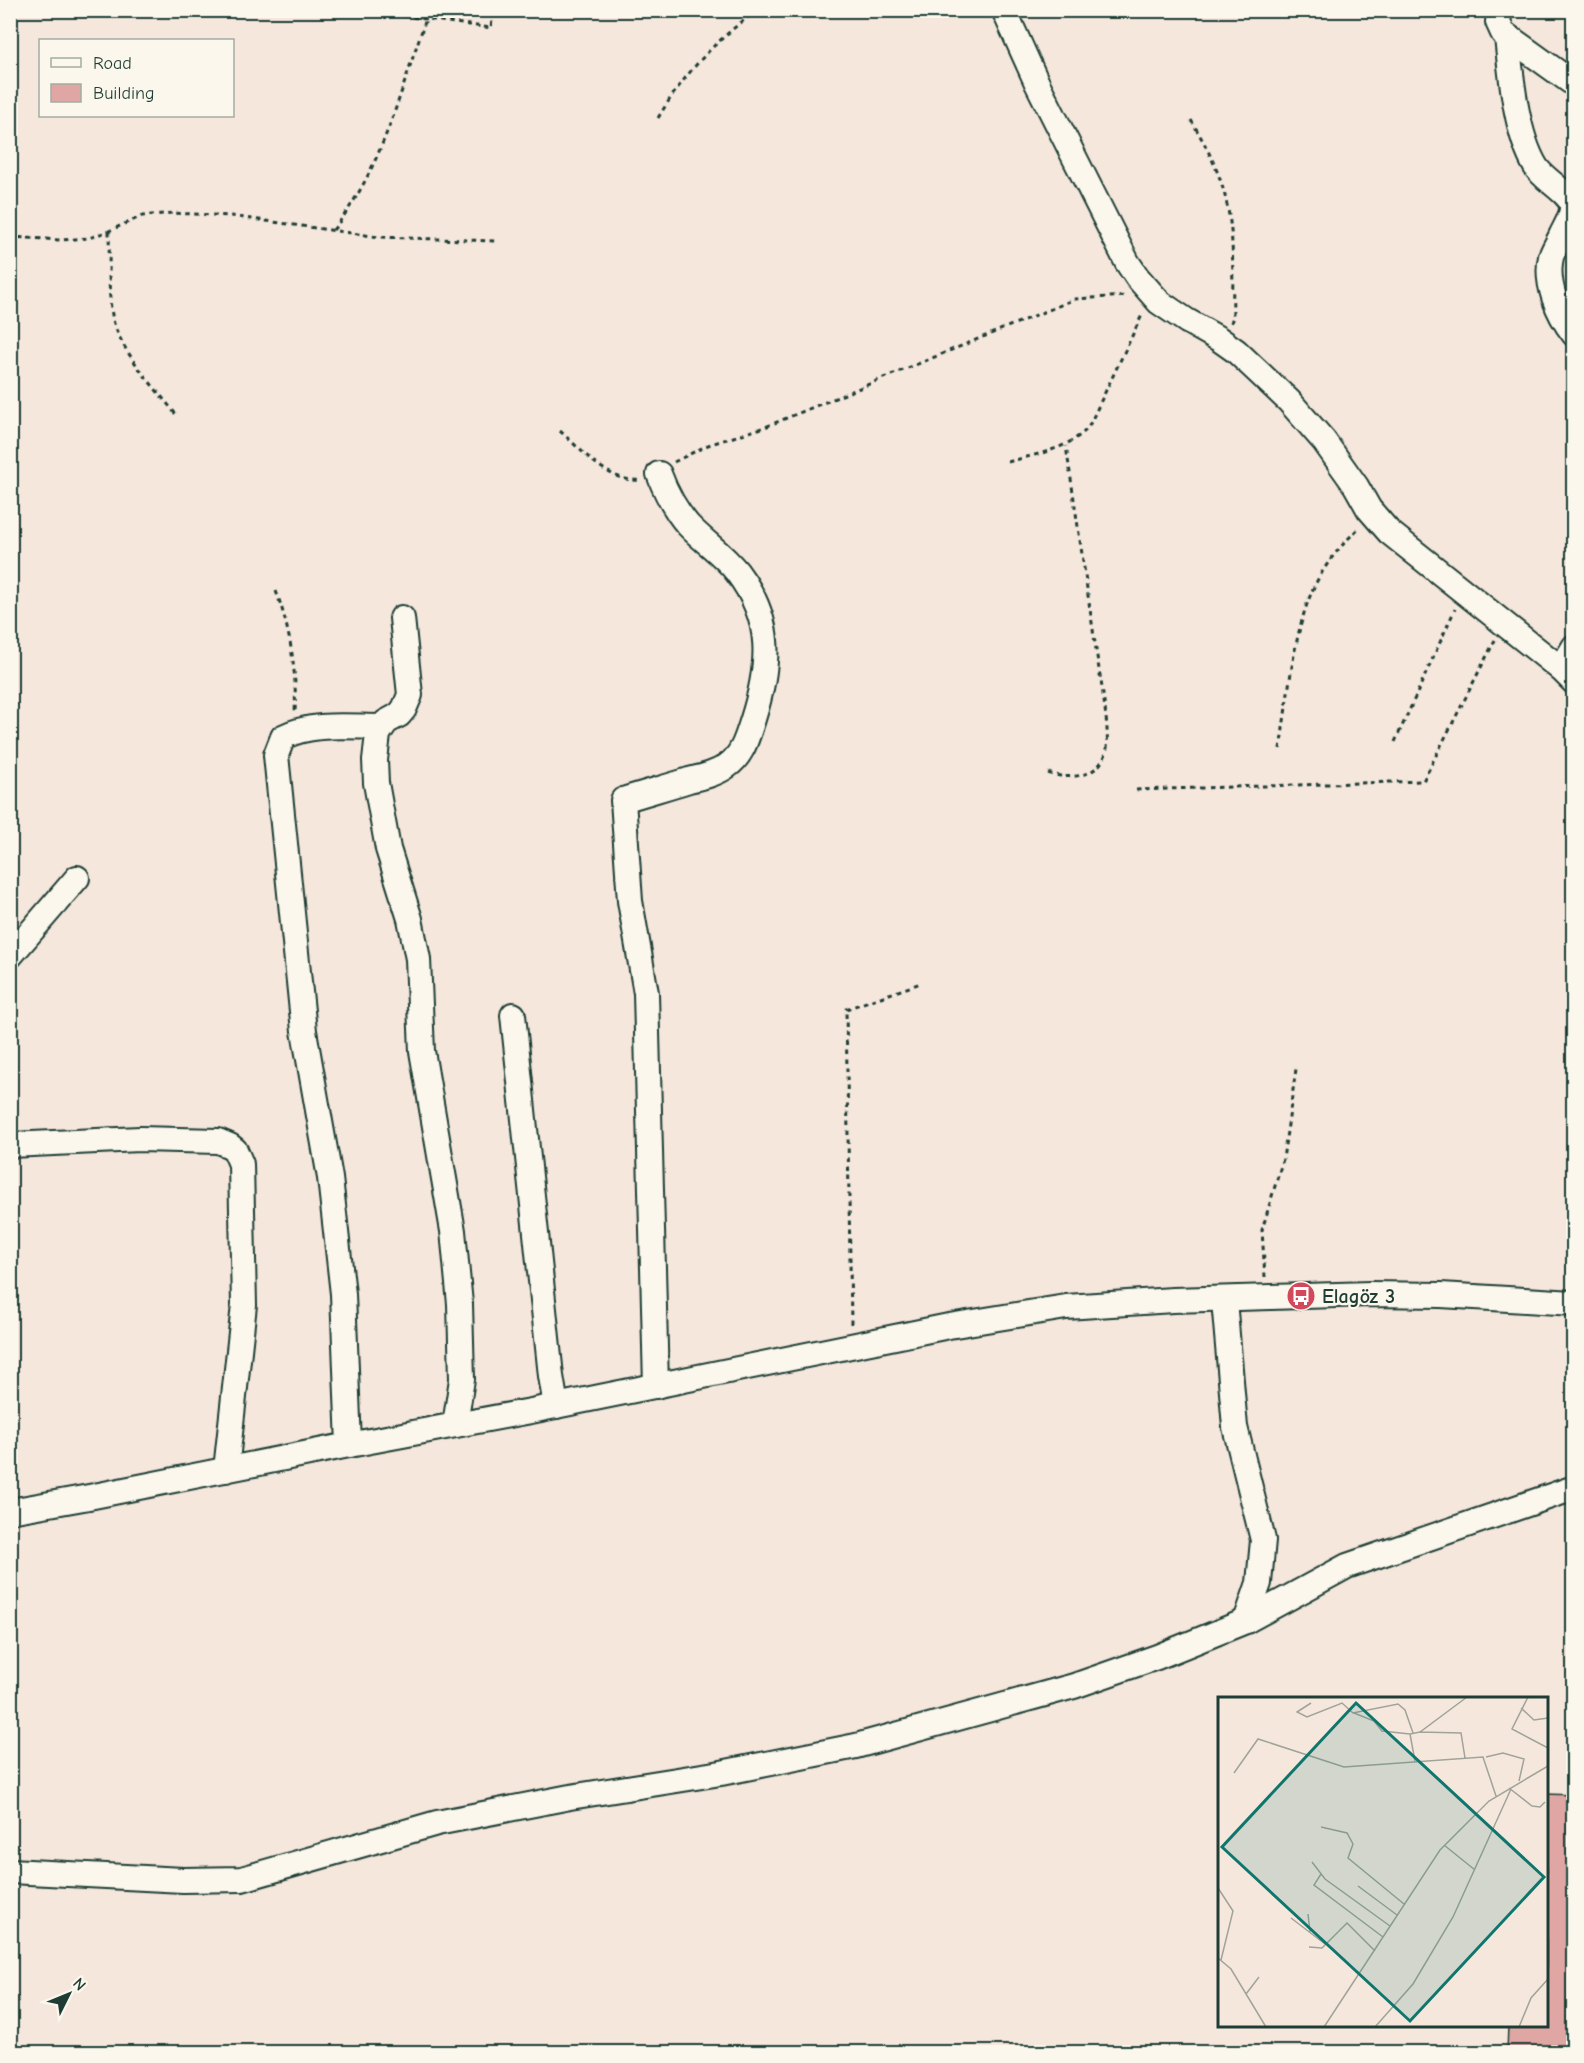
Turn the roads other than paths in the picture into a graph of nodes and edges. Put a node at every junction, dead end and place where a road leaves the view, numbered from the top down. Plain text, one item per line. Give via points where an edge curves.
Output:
1 (1004, 10) edge
2 (1500, 10) edge
3 (1507, 38) junction
4 (1574, 84) edge
5 (1574, 334) edge
6 (659, 474) road end
7 (402, 618) dead end
8 (1574, 646) edge
9 (1567, 675) edge
10 (381, 727) junction
11 (76, 878) dead end
12 (10, 956) edge
13 (513, 1015) dead end
14 (10, 1145) edge
15 (1224, 1300) junction
16 (1574, 1303) edge
17 (656, 1386) junction
18 (556, 1406) junction
19 (455, 1425) junction
20 (350, 1445) junction
21 (226, 1470) junction
22 (1574, 1488) edge
23 (10, 1510) edge
24 (1246, 1621) junction
25 (10, 1871) edge

1 - 9 street via 1127,262 1152,294 1172,312 1226,344 1271,383 1341,463 1374,516
2 - 3 street via 1498,22
3 - 4 street
3 - 5 street via 1525,143 1546,180 1567,196 1572,207 1551,256 1550,271 1557,305
6 - 17 street via 677,511 737,571 752,595 764,628 765,664 763,687 747,739 735,760 716,772 623,800 630,901 646,993
7 - 10 street via 410,694 404,709
8 - 9 street
10 - 19 street via 376,742 376,783 388,849 418,959 422,1052 453,1231 462,1379
10 - 20 street via 296,730 283,737 276,755 304,1031 330,1178 343,1294
11 - 12 street
13 - 18 street
14 - 21 street via 140,1139 218,1141 235,1150 241,1164 244,1305
15 - 16 street via 1370,1294
15 - 17 street via 1066,1307
15 - 24 street via 1235,1427 1263,1540 1260,1583
17 - 18 street
18 - 19 street
19 - 20 street
20 - 21 street
21 - 23 street
22 - 24 street via 1347,1566
24 - 25 street via 1074,1686 856,1746 437,1823 242,1879 183,1880

